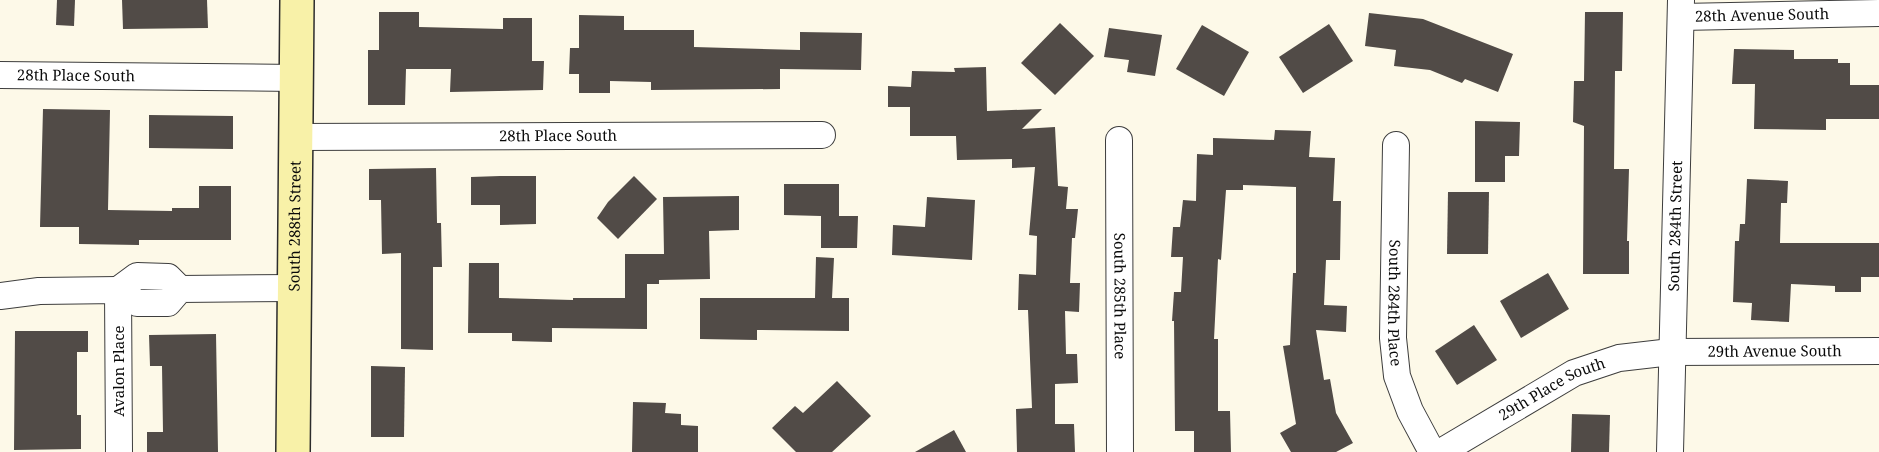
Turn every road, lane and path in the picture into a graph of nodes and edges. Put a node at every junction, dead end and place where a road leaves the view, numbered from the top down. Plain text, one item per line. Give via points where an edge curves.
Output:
1 (297, 0) edge
2 (1681, 9) edge
3 (1879, 13) edge
4 (0, 75) edge
5 (297, 78) junction
6 (822, 135) dead end
7 (296, 137) junction
8 (1119, 140) dead end
9 (1396, 145) dead end
10 (294, 288) junction
11 (118, 290) junction
12 (0, 296) edge
13 (1879, 351) edge
14 (1671, 352) junction
15 (119, 452) edge
16 (293, 452) edge
17 (1120, 452) edge
18 (1432, 452) edge
19 (1441, 452) edge
20 (1670, 452) edge

1 - 5 main road, South 288th Street
2 - 3 street, 28th Avenue South
2 - 14 street, South 284th Street
4 - 5 street, 28th Place South
5 - 7 main road, South 288th Street
6 - 7 street, 28th Place South
7 - 10 main road, South 288th Street
8 - 17 street, South 285th Place
9 - 18 street, South 284th Place via 1393,338 1397,376
10 - 11 street via 180,289 168,303 137,303
10 - 16 main road, South 288th Street
11 - 12 street via 39,291
11 - 15 street, Avalon Place
13 - 14 street, 29th Avenue South
14 - 19 street, 29th Place South via 1619,358 1574,373
14 - 20 street, South 284th Street

